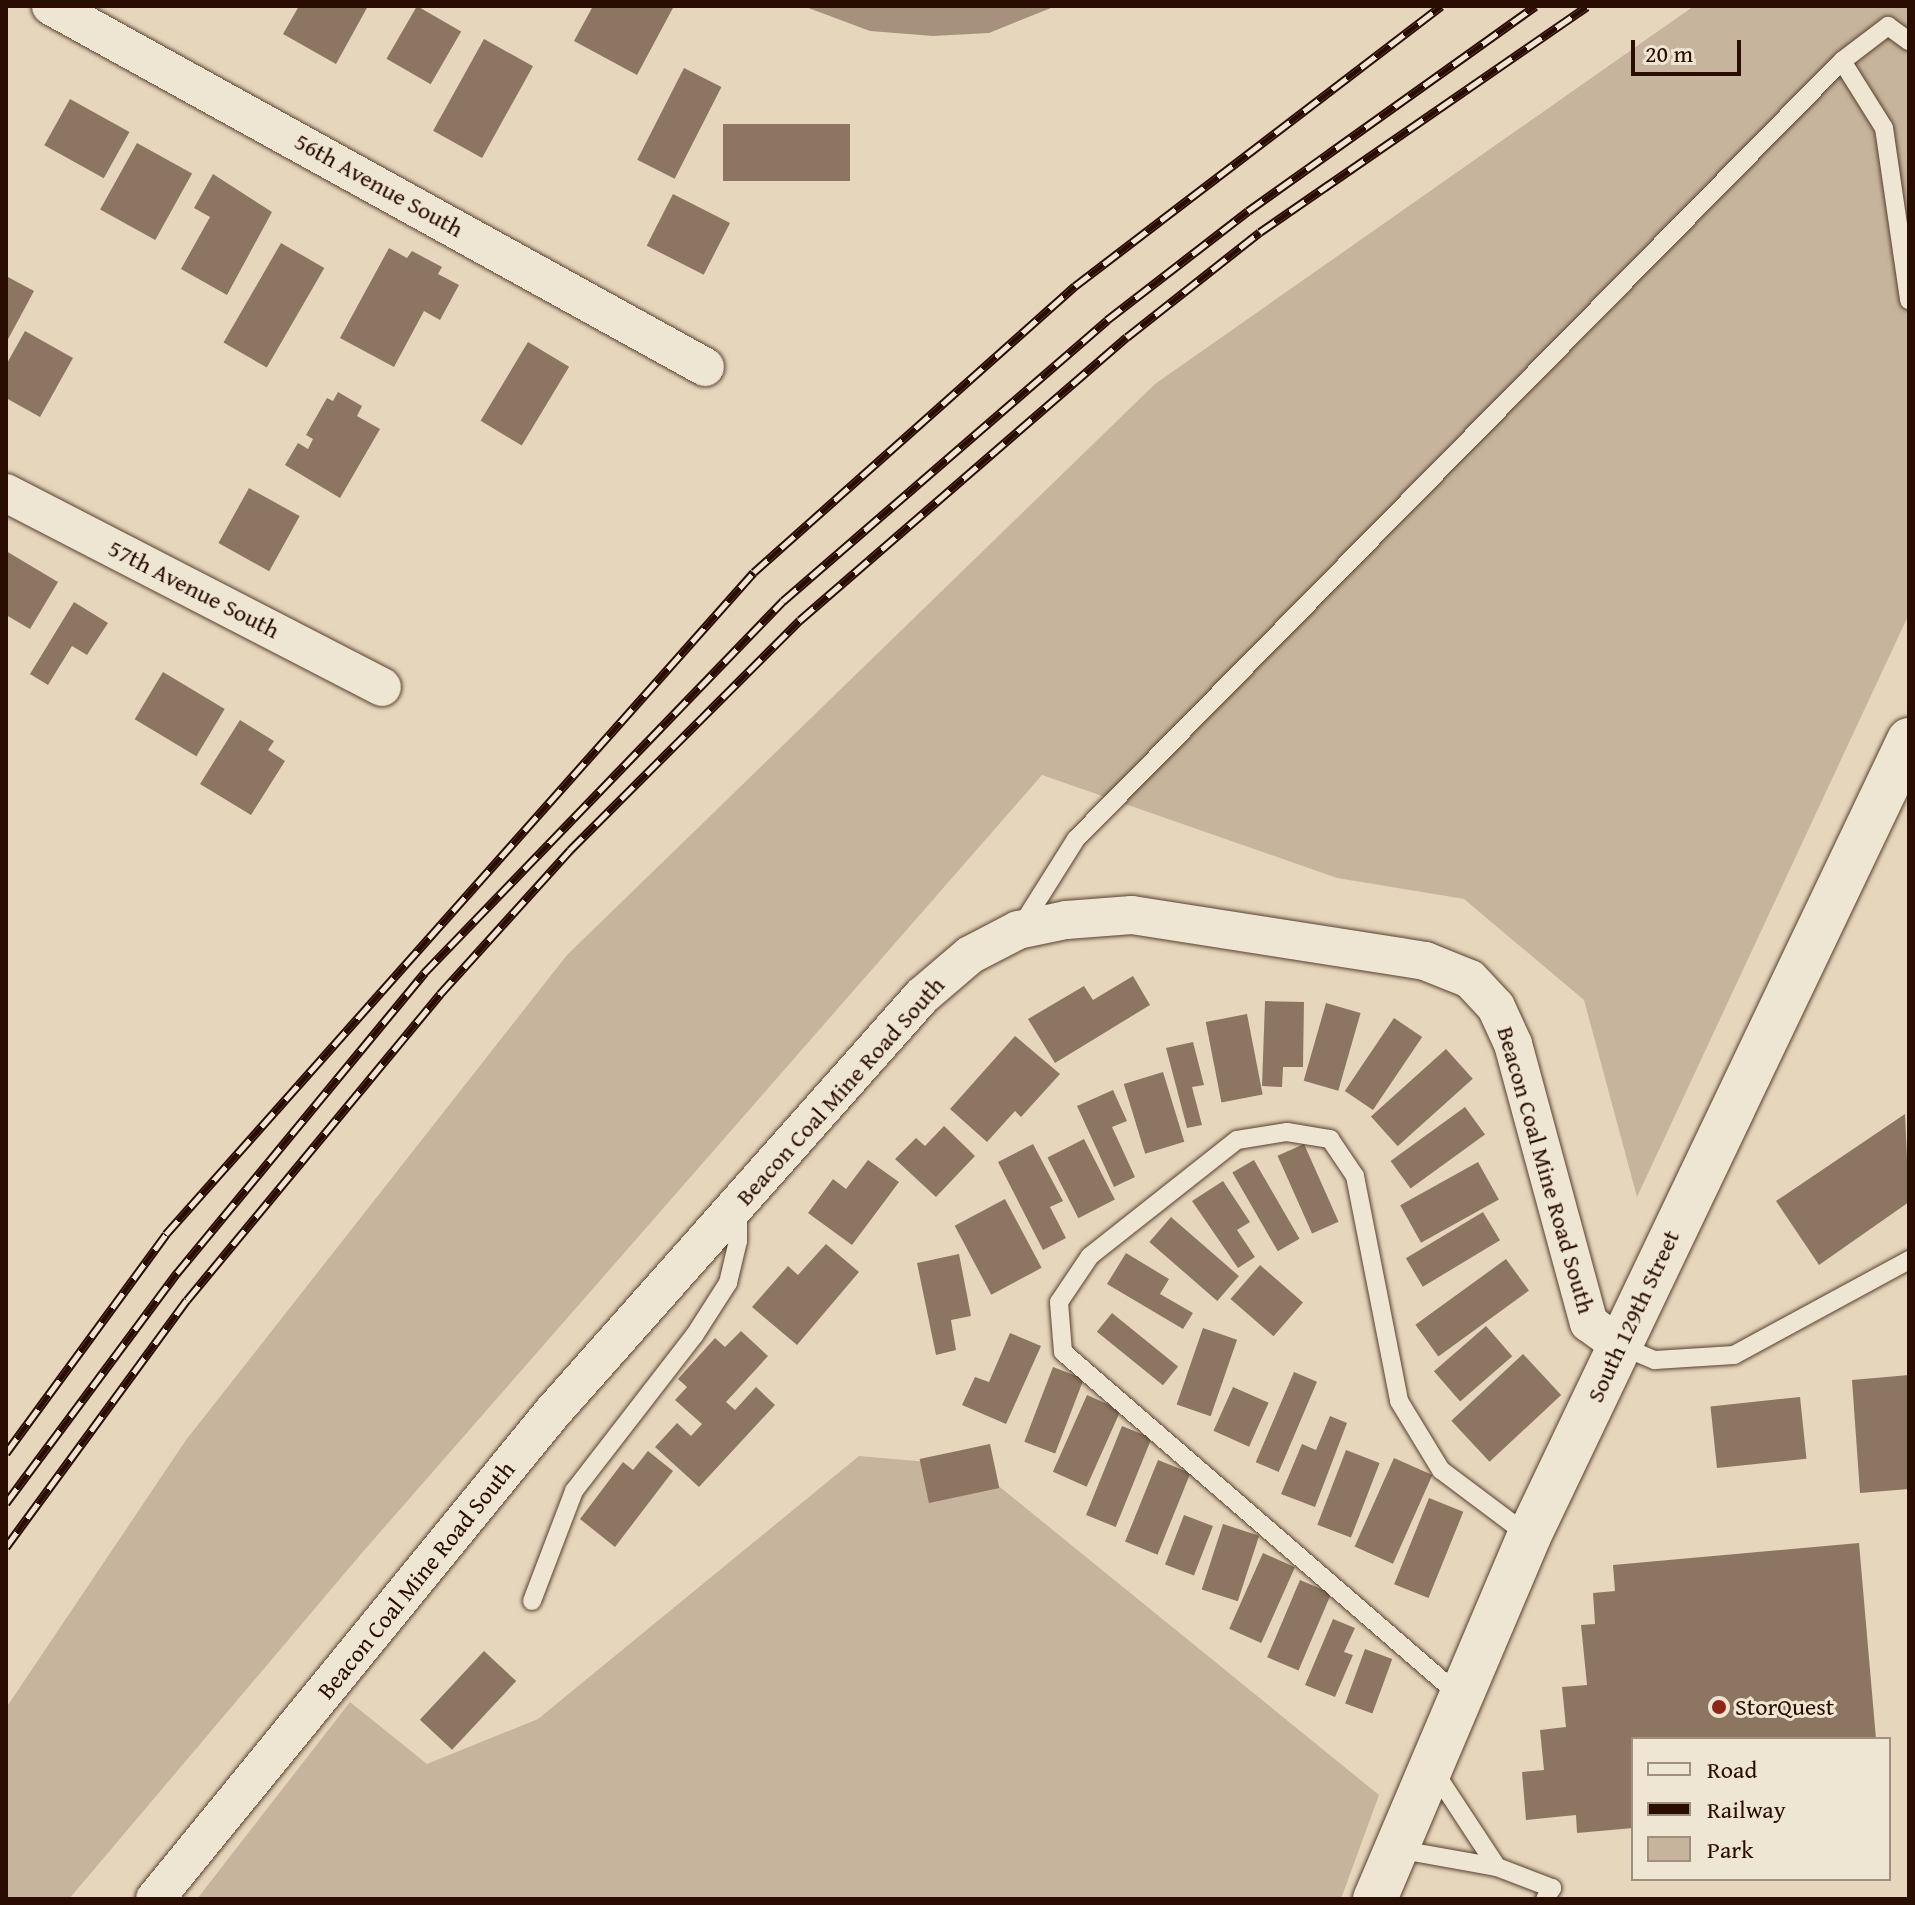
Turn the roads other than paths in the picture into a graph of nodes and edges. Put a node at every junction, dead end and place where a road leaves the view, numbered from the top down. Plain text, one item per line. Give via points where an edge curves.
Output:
1 (51, 6) edge
2 (1909, 41) edge
3 (1842, 61) junction
4 (1909, 300) edge
5 (705, 367) dead end
6 (6, 493) edge
7 (382, 687) dead end
8 (1909, 740) edge
9 (1018, 930) junction
10 (737, 1203) junction
11 (1909, 1260) edge
12 (1619, 1345) junction
13 (1529, 1536) junction
14 (532, 1601) dead end
15 (1460, 1697) junction
16 (1431, 1767) junction
17 (1396, 1849) junction
18 (1497, 1867) junction
19 (155, 1899) edge
20 (1375, 1899) edge
21 (1545, 1899) edge

1 - 5 street, 56th Avenue South
2 - 3 lane via 1888,26
3 - 4 lane via 1884,128
3 - 9 lane via 1076,839
6 - 7 street, 57th Avenue South
8 - 12 street, South 129th Street
9 - 10 street, Beacon Coal Mine Road South via 970,955 922,996
9 - 12 street, Beacon Coal Mine Road South via 1132,915 1425,961 1470,979 1496,1007 1513,1044 1589,1323
10 - 14 lane via 738,1241 728,1283 694,1336 574,1491
10 - 19 street, Beacon Coal Mine Road South via 552,1413
11 - 12 lane via 1734,1355 1655,1360
12 - 13 street, South 129th Street
13 - 15 street, South 129th Street
13 - 15 lane via 1441,1470 1399,1401 1355,1176 1330,1139 1287,1132 1237,1140 1090,1256 1059,1302 1063,1352
15 - 16 street, South 129th Street
16 - 17 street, South 129th Street
16 - 18 lane
17 - 18 lane
17 - 20 street, South 129th Street
18 - 21 lane via 1552,1888

